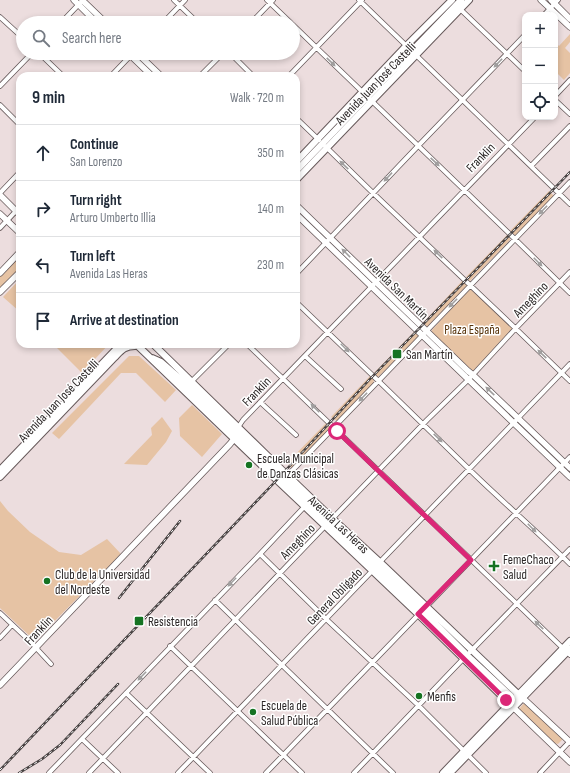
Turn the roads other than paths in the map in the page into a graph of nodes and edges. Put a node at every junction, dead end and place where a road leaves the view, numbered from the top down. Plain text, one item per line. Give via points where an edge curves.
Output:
1 (174, 0) edge
2 (185, 0) edge
3 (469, 0) edge
4 (541, 0) edge
5 (80, 1) edge
6 (270, 1) edge
7 (361, 1) edge
8 (455, 2) edge
9 (554, 3) edge
10 (180, 6) junction
11 (546, 12) edge
12 (66, 16) edge
13 (92, 16) edge
14 (98, 16) edge
15 (170, 16) edge
16 (191, 16) edge
17 (257, 16) edge
18 (284, 16) edge
19 (0, 17) edge
20 (570, 19) edge
21 (570, 28) edge
22 (16, 32) edge
23 (300, 32) edge
24 (522, 38) edge
25 (317, 48) junction
26 (411, 51) junction
27 (507, 54) junction
28 (25, 60) edge
29 (46, 60) edge
30 (126, 60) edge
31 (137, 60) edge
32 (144, 60) edge
33 (216, 60) edge
34 (237, 60) edge
35 (522, 68) edge
36 (59, 72) edge
37 (115, 72) edge
38 (148, 72) edge
39 (157, 72) edge
40 (204, 72) edge
41 (249, 72) edge
42 (293, 72) edge
43 (570, 80) edge
44 (0, 86) edge
45 (558, 93) edge
46 (367, 97) junction
47 (462, 100) junction
48 (558, 103) edge
49 (0, 105) edge
50 (570, 114) edge
51 (531, 120) edge
52 (16, 121) edge
53 (300, 122) edge
54 (570, 126) edge
55 (323, 144) junction
56 (508, 144) junction
57 (418, 146) junction
58 (300, 159) edge
59 (531, 166) junction
60 (300, 167) edge
61 (300, 175) edge
62 (16, 176) edge
63 (570, 182) edge
64 (464, 190) junction
65 (373, 193) junction
66 (0, 194) edge
67 (559, 194) junction
68 (570, 204) edge
69 (300, 209) edge
70 (16, 211) edge
71 (0, 214) edge
72 (16, 214) edge
73 (300, 218) edge
74 (7, 220) junction
75 (0, 228) edge
76 (16, 229) edge
77 (420, 237) junction
78 (330, 238) junction
79 (515, 239) junction
80 (326, 243) junction
81 (16, 256) edge
82 (300, 270) edge
83 (570, 272) edge
84 (0, 273) edge
85 (16, 276) edge
86 (559, 283) junction
87 (374, 284) junction
88 (470, 285) junction
89 (0, 292) edge
90 (570, 293) edge
91 (300, 306) edge
92 (516, 328) junction
93 (328, 332) junction
94 (424, 333) junction
95 (117, 348) edge
96 (126, 348) edge
97 (140, 348) edge
98 (156, 348) edge
99 (157, 348) edge
100 (225, 348) edge
101 (251, 348) edge
102 (439, 348) junction
103 (148, 356) junction
104 (305, 356) junction
105 (161, 362) junction
106 (570, 364) edge
107 (562, 373) junction
108 (473, 375) junction
109 (283, 379) junction
110 (469, 379) junction
111 (378, 381) junction
112 (570, 381) edge
113 (187, 386) junction
114 (341, 389) dead end
115 (260, 402) junction
116 (516, 421) junction
117 (424, 424) junction
118 (334, 427) junction
119 (237, 430) junction
120 (296, 435) dead end
121 (234, 439) junction
122 (570, 457) edge
123 (562, 465) junction
124 (570, 468) edge
125 (470, 469) junction
126 (0, 470) edge
127 (379, 471) junction
128 (0, 477) edge
129 (570, 477) edge
130 (284, 479) junction
131 (308, 502) junction
132 (516, 512) junction
133 (425, 515) junction
134 (329, 522) junction
135 (570, 549) edge
136 (260, 554) junction
137 (562, 557) junction
138 (471, 560) junction
139 (570, 564) edge
140 (376, 566) junction
141 (279, 574) junction
142 (215, 600) junction
143 (517, 604) junction
144 (422, 610) junction
145 (0, 613) edge
146 (326, 619) junction
147 (235, 620) junction
148 (12, 625) junction
149 (0, 638) edge
150 (570, 641) edge
151 (170, 646) junction
152 (37, 648) junction
153 (568, 651) edge
154 (468, 655) junction
155 (372, 663) junction
156 (51, 664) dead end
157 (282, 665) junction
158 (191, 666) junction
159 (1, 683) edge
160 (126, 693) junction
161 (516, 701) junction
162 (419, 706) junction
163 (328, 709) junction
164 (237, 711) junction
165 (147, 712) junction
166 (82, 739) junction
167 (570, 741) edge
168 (560, 752) junction
169 (373, 753) junction
170 (466, 753) junction
171 (283, 755) junction
172 (193, 757) junction
173 (103, 758) junction
174 (570, 762) edge
175 (49, 773) edge
176 (89, 773) edge
177 (118, 773) edge
178 (178, 773) edge
179 (210, 773) edge
180 (266, 773) edge
181 (302, 773) edge
182 (354, 773) edge
183 (393, 773) edge
184 (443, 773) edge
185 (450, 773) edge
186 (486, 773) edge
187 (540, 773) edge

1 - 10 street
2 - 10 street
3 - 8 main road, Avenida Juan José Castelli
4 - 9 main road
5 - 12 street
5 - 13 main road
5 - 14 main road
6 - 17 street
6 - 18 street
7 - 25 street
7 - 26 street
8 - 26 main road, Avenida Juan José Castelli
8 - 27 street
9 - 11 street
9 - 20 main road
9 - 21 main road
10 - 15 street
10 - 16 street
19 - 22 street
23 - 25 street
24 - 27 street
25 - 42 street
25 -> 46 street
26 - 46 main road, Avenida Juan José Castelli
26 - 47 street
27 - 35 street
27 -> 47 street
28 - 44 street
29 - 36 street
30 - 37 street
31 - 38 main road
32 - 39 main road
33 - 40 street
34 - 41 street
43 - 45 street
46 - 55 main road, Avenida Juan José Castelli
46 - 57 street
47 - 56 street
47 - 57 street
48 - 50 street
49 - 52 street
51 - 56 street, Franklin
53 - 55 street
54 - 59 street
55 - 58 main road, Avenida Juan José Castelli
55 - 60 main road, Avenida Juan José Castelli
55 - 61 main road, Avenida Juan José Castelli
65 -> 55 street
56 - 59 street
56 - 64 street, Franklin
57 -> 64 street
57 -> 65 street
59 - 67 street
62 - 66 street
63 - 67 street
64 - 77 street, Franklin
64 - 79 street
65 - 77 street
65 - 78 street
66 - 70 main road
67 - 68 street
67 -> 79 street
69 - 78 main road, Avenida San Martín
71 - 74 main road
72 - 74 street
73 - 80 main road, Avenida San Martín
74 - 75 street
74 - 76 main road
77 - 87 street, Franklin
88 -> 77 street
78 - 80 street
87 -> 78 main road, Avenida San Martín
79 -> 86 street
79 - 88 street
80 - 82 street
80 - 87 main road, Avenida San Martín
81 - 84 main road
83 - 86 street, Ameghino
85 - 89 main road
86 - 90 street
86 - 92 street, Ameghino
87 - 93 street, Franklin
87 - 94 main road, Avenida San Martín
88 - 92 street
88 -> 94 street
91 - 93 street
107 -> 92 street
92 - 108 street, Ameghino
93 - 104 street, Franklin
93 -> 111 street
94 - 102 main road, Avenida San Martín
94 - 111 street
95 - 126 main road, Avenida Juan José Castelli
96 - 128 main road, Avenida Juan José Castelli
97 - 103 main road, Avenida Las Heras
98 - 105 main road, Avenida Las Heras
99 - 113 main road, Avenida Las Heras
100 - 113 street
101 - 109 street
102 - 108 main road, Avenida San Martín
102 - 110 main road, Avenida San Martín
103 - 105 main road, Avenida Las Heras
103 - 113 main road, Avenida Las Heras
104 - 109 street, Franklin
104 - 114 street
105 - 113 main road, Avenida Las Heras
106 - 107 street, General Obligado
107 - 112 street
107 - 116 street, General Obligado
108 - 110 street, Ameghino
116 -> 108 main road, Avenida San Martín
109 - 115 street, Franklin
118 -> 109 street
110 - 116 main road, Avenida San Martín
110 - 117 street, Ameghino
111 - 117 street
111 -> 118 street
113 - 119 main road, Avenida Las Heras
113 - 121 main road, Avenida Las Heras
115 - 119 street, Franklin
115 - 120 street
116 - 123 main road, Avenida San Martín
116 - 125 street, General Obligado
117 -> 125 street
117 - 127 street, Ameghino
118 - 127 street
118 - 130 street
119 - 121 street, Franklin
119 - 130 main road, Avenida Las Heras
121 - 130 main road, Avenida Las Heras
121 - 152 main road, Franklin
122 - 123 street
123 - 124 main road, Avenida San Martín
123 - 129 main road, Avenida San Martín
123 - 132 street
125 - 132 street
125 - 133 street, General Obligado
127 - 133 street
127 - 134 street, Ameghino
130 - 131 main road, Avenida Las Heras
131 - 134 main road, Avenida Las Heras
131 - 136 street
132 -> 137 street
132 - 138 street
133 - 138 street
133 - 140 street, General Obligado
134 - 140 main road, Avenida Las Heras
134 - 141 street, Ameghino
135 - 137 street
136 - 141 street
136 -> 142 street
137 - 139 street
137 - 143 street
138 - 143 street
138 - 144 street
140 - 144 main road, Avenida Las Heras
140 - 146 street, General Obligado
141 - 146 street
141 - 147 street, Ameghino
142 - 147 street
142 - 151 street
153 -> 143 street
143 - 154 street
144 - 154 main road, Avenida Las Heras
144 - 155 street
145 - 148 street
146 - 155 street
146 - 157 street, General Obligado
147 - 157 street
147 - 158 street, Ameghino
148 - 149 street
148 - 152 street
150 - 153 main road
151 - 158 street
151 -> 160 street
152 - 156 street
152 - 159 main road, Franklin
153 - 161 main road
154 - 161 main road, Avenida Las Heras
154 - 161 main road, Avenida Las Heras
154 - 162 street
155 - 162 street
155 - 163 street
157 - 163 street
157 - 164 street, General Obligado
158 - 164 street
158 - 165 street, Ameghino
160 - 165 street
160 - 166 street
161 - 167 main road via 526,701
161 - 168 main road
161 - 170 main road
162 - 169 street
162 - 170 street
163 - 169 street
163 - 171 street
164 - 171 street
164 - 172 street, General Obligado
165 - 172 street
165 - 173 street, Ameghino
166 - 173 street
166 - 175 street
167 - 168 street
168 - 174 main road
168 - 187 street
169 - 182 street
169 - 183 street
170 - 184 main road
170 - 185 main road
170 - 186 street
171 - 180 street
171 - 181 street
172 - 178 street, General Obligado
172 - 179 street
173 - 176 street, Ameghino
173 - 177 street

